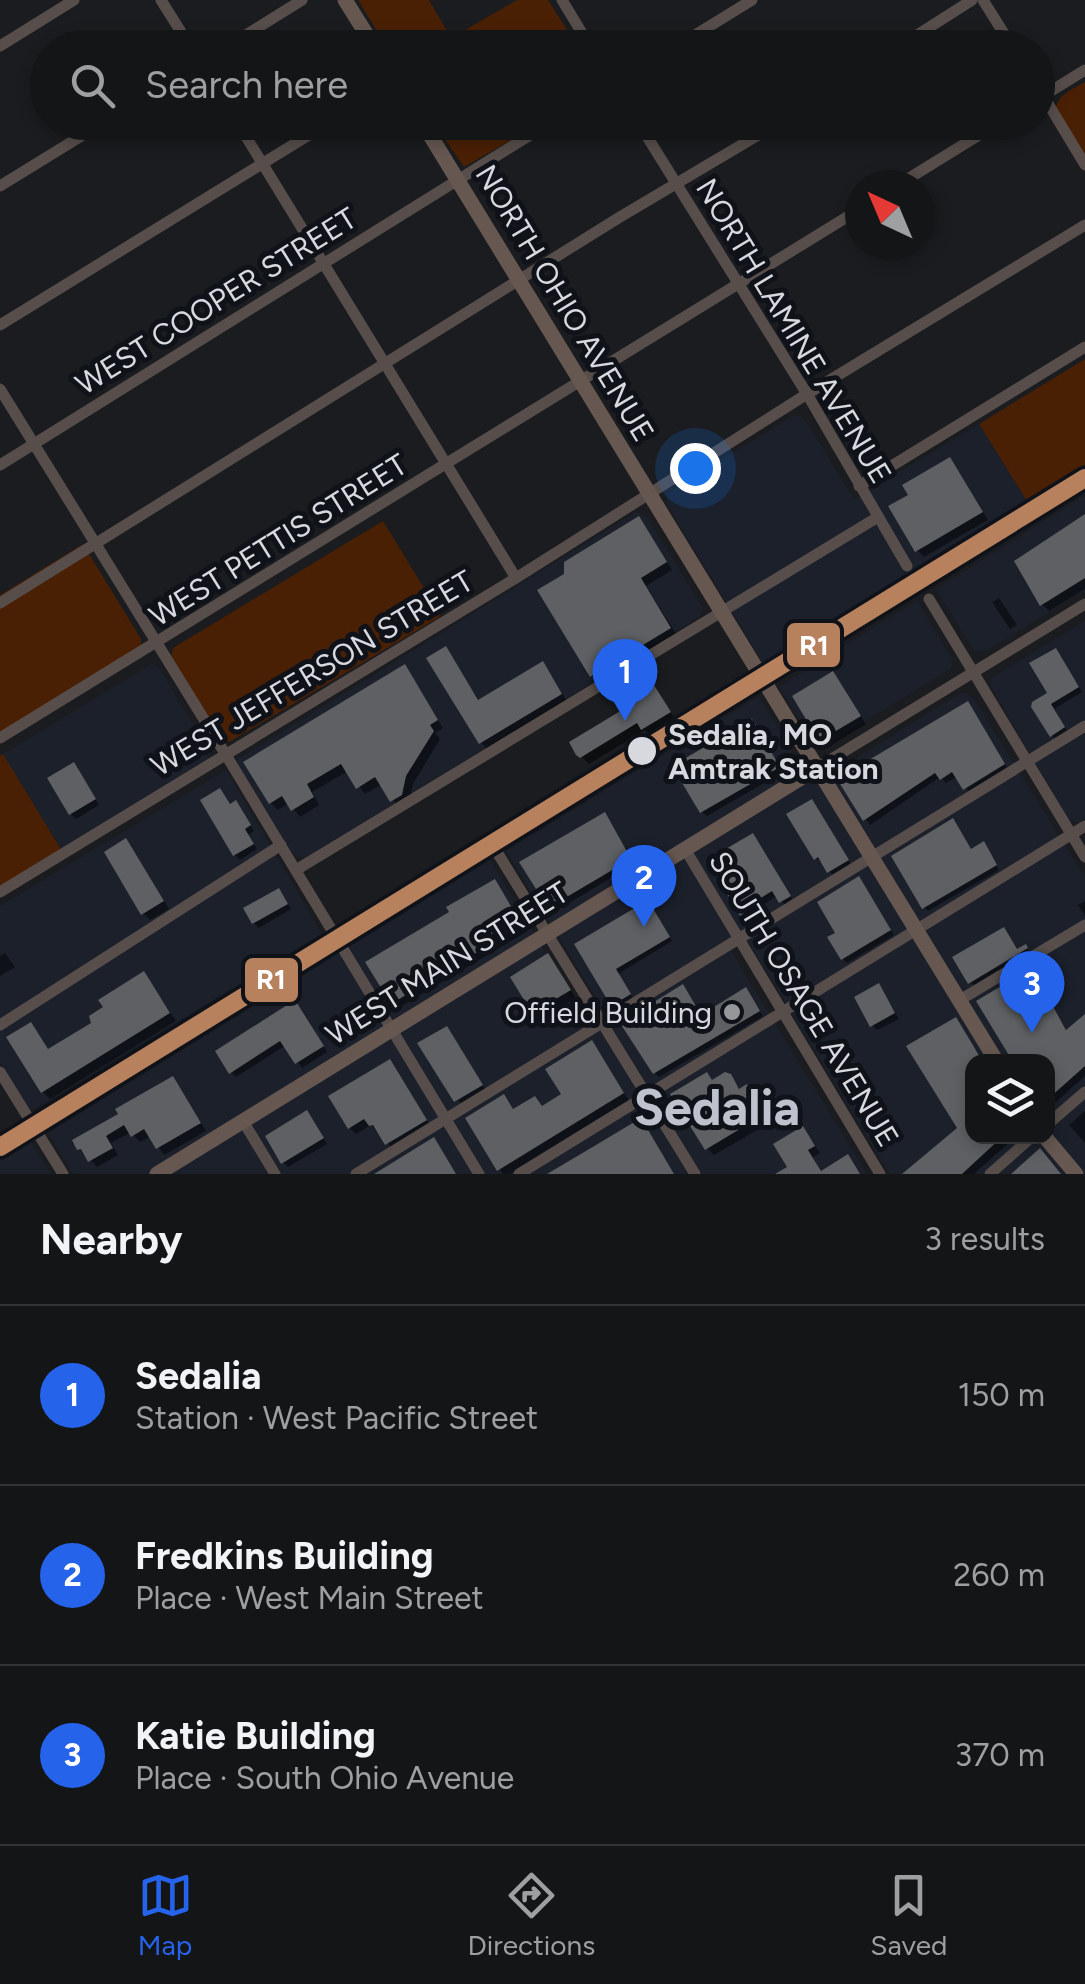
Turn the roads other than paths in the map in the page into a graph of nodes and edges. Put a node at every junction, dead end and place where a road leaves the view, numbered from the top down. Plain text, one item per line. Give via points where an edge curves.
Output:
1 (74, 0) edge
2 (161, 0) edge
3 (302, 0) edge
4 (346, 0) edge
5 (562, 0) edge
6 (752, 0) edge
7 (972, 0) edge
8 (983, 0) edge
9 (180, 30) edge
10 (254, 30) edge
11 (364, 30) edge
12 (581, 30) edge
13 (703, 30) edge
14 (925, 30) edge
15 (1002, 30) edge
16 (0, 46) edge
17 (1085, 70) edge
18 (1055, 86) edge
19 (1055, 119) edge
20 (75, 140) edge
21 (248, 140) edge
22 (301, 140) edge
23 (433, 140) edge
24 (522, 140) edge
25 (649, 140) edge
26 (750, 140) edge
27 (971, 140) edge
28 (262, 164) junction
29 (1085, 165) edge
30 (922, 170) edge
31 (458, 179) junction
32 (676, 184) junction
33 (0, 186) edge
34 (845, 217) edge
35 (1085, 225) edge
36 (324, 264) junction
37 (520, 279) junction
38 (737, 285) junction
39 (0, 325) edge
40 (1085, 347) edge
41 (385, 364) junction
42 (580, 382) junction
43 (0, 389) edge
44 (807, 394) junction
45 (34, 444) junction
46 (0, 465) edge
47 (447, 465) junction
48 (860, 486) junction
49 (650, 495) junction
50 (878, 517) junction
51 (96, 545) junction
52 (908, 566) dead end
53 (516, 578) junction
54 (929, 598) dead end
55 (0, 603) edge
56 (1085, 604) edge
57 (722, 613) junction
58 (157, 644) junction
59 (974, 672) junction
60 (1085, 726) edge
61 (0, 738) edge
62 (226, 755) junction
63 (1028, 762) junction
64 (817, 768) junction
65 (1085, 826) edge
66 (1072, 834) junction
67 (281, 846) junction
68 (685, 848) junction
69 (498, 852) dead end
70 (1085, 856) edge
71 (872, 858) junction
72 (296, 870) junction
73 (0, 892) edge
74 (1085, 925) edge
75 (916, 930) junction
76 (547, 934) junction
77 (738, 941) junction
78 (960, 1000) junction
79 (782, 1010) junction
80 (602, 1024) junction
81 (0, 1025) edge
82 (391, 1030) junction
83 (991, 1054) edge
84 (0, 1072) edge
85 (1085, 1092) edge
86 (646, 1096) junction
87 (1055, 1118) edge
88 (446, 1119) junction
89 (243, 1121) junction
90 (1024, 1144) edge
91 (1051, 1144) edge
92 (62, 1174) edge
93 (157, 1174) edge
94 (276, 1174) edge
95 (356, 1174) edge
96 (479, 1174) edge
97 (519, 1174) edge
98 (695, 1174) edge
99 (880, 1174) edge
100 (990, 1174) edge
101 (1076, 1174) edge

1 - 16 street
2 - 9 street
3 - 10 street
4 - 11 main road
5 - 12 street
6 - 13 street
7 - 14 street
8 - 15 street
17 - 18 street
19 - 29 street
20 - 33 street
21 - 28 street
22 - 28 street
23 - 31 main road, NORTH OHIO AVENUE
24 - 31 street, WEST COOPER STREET
25 - 32 street, NORTH LAMINE AVENUE
26 - 32 street
27 - 30 street
28 - 36 street
28 - 39 street
31 - 36 street, WEST COOPER STREET
31 - 37 main road, NORTH OHIO AVENUE
32 - 37 street
32 - 38 street, NORTH LAMINE AVENUE
34 - 38 street, WEST PETTIS STREET
35 - 44 street, WEST JEFFERSON STREET
36 - 41 street
36 - 45 street, WEST COOPER STREET
37 - 41 street
37 - 42 main road, NORTH OHIO AVENUE
38 - 42 street, WEST PETTIS STREET
38 - 44 street, NORTH LAMINE AVENUE
40 - 48 street
41 - 47 street
41 - 51 street
42 - 47 street, WEST PETTIS STREET
42 - 49 main road, NORTH OHIO AVENUE
43 - 45 street
44 - 48 street, NORTH LAMINE AVENUE
44 - 49 street, WEST JEFFERSON STREET
45 - 46 street, WEST COOPER STREET
45 - 51 street
47 - 53 street
47 - 58 street, WEST PETTIS STREET
48 - 50 street, NORTH LAMINE AVENUE
49 - 53 street, WEST JEFFERSON STREET
49 - 57 main road, NORTH OHIO AVENUE
50 - 52 street, NORTH LAMINE AVENUE
50 - 57 street
51 - 55 street
51 - 58 street
53 - 62 street, WEST JEFFERSON STREET
54 - 59 street
56 - 59 street
57 - 64 main road, NORTH OHIO AVENUE
57 - 72 street
58 - 61 street, WEST PETTIS STREET
58 - 62 street
59 - 63 street
59 - 64 street
60 - 63 street
62 - 67 street
62 - 73 street, WEST JEFFERSON STREET
63 - 66 street
63 - 71 street
64 - 68 main road, WEST MAIN STREET
64 - 71 main road, NORTH OHIO AVENUE
65 - 66 street
66 - 70 street
66 - 75 street
67 - 72 street
67 - 81 street
68 - 76 main road, WEST MAIN STREET
68 - 77 street, SOUTH OSAGE AVENUE
69 - 76 street
71 - 75 main road, NORTH OHIO AVENUE
71 - 77 street
72 - 82 street
74 - 78 street
75 - 78 main road, NORTH OHIO AVENUE
75 - 79 street
76 - 80 street
76 - 82 main road, WEST MAIN STREET
77 - 79 street, SOUTH OSAGE AVENUE
77 - 80 street
78 - 83 main road, NORTH OHIO AVENUE
79 - 86 street
79 - 99 street, SOUTH OSAGE AVENUE
80 - 86 street
80 - 88 street
82 - 88 street
82 - 89 main road, WEST MAIN STREET
84 - 92 street
85 - 87 street
86 - 97 street
86 - 98 street
88 - 95 street
88 - 96 street
89 - 93 main road, WEST MAIN STREET
89 - 94 street
90 - 100 street
91 - 101 main road

